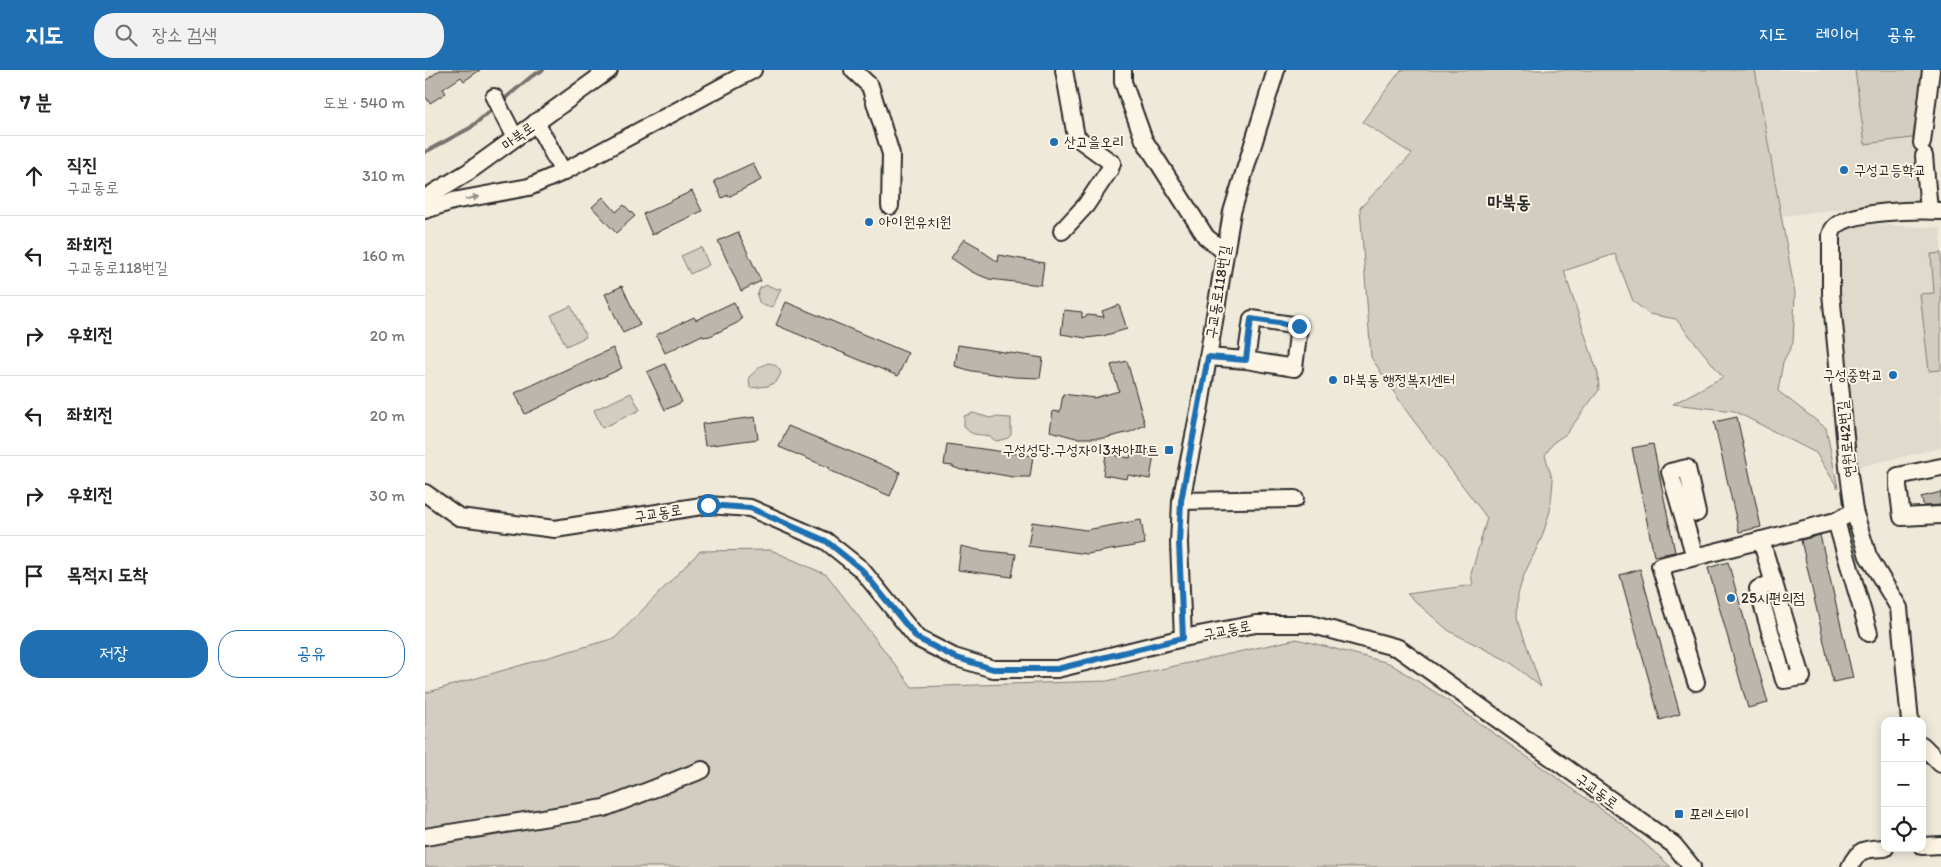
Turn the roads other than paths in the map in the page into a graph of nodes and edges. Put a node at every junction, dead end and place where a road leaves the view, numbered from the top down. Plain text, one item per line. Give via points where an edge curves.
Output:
1 (609, 70) edge
2 (753, 70) edge
3 (853, 70) edge
4 (1064, 70) edge
5 (1123, 70) edge
6 (1276, 70) edge
7 (1931, 70) edge
8 (498, 104) dead end
9 (536, 122) junction
10 (515, 138) junction
11 (563, 172) junction
12 (425, 198) edge
13 (890, 206) dead end
14 (425, 210) edge
15 (1935, 210) edge
16 (1062, 231) dead end
17 (1225, 252) junction
18 (1208, 357) junction
19 (1246, 360) dead end
20 (1941, 467) edge
21 (425, 493) edge
22 (1295, 499) dead end
23 (1181, 501) junction
24 (1854, 511) junction
25 (1697, 513) dead end
26 (1941, 515) edge
27 (1836, 521) junction
28 (1761, 540) junction
29 (1695, 557) junction
30 (1774, 582) junction
31 (1869, 632) dead end
32 (1183, 638) junction
33 (1697, 682) dead end
34 (1910, 717) edge
35 (1926, 750) edge
36 (1941, 764) edge
37 (702, 770) dead end
38 (425, 837) edge
39 (1941, 845) edge
40 (1926, 846) edge
41 (1881, 848) edge
42 (1692, 867) edge
43 (1850, 867) edge

1 - 9 street, 마북로
2 - 11 street
3 - 13 street via 870,86 891,154
4 - 16 street via 1076,137 1112,163 1086,205
5 - 17 street via 1123,82 1145,140 1206,237
6 - 17 street, 구교동로118번길 via 1231,212
7 - 15 street via 1923,149
8 - 10 street
9 - 10 street, 마북로
9 - 11 street
10 - 12 street, 마북로
14 -> 11 street via 453,201 529,187
15 - 24 street, 연원로42번길 via 1881,212 1857,217 1834,227 1831,235 1831,293
17 - 18 street, 구교동로118번길
18 - 19 street
18 - 23 street, 구교동로118번길
20 - 26 street via 1898,476 1902,517
21 - 32 street, 구교동로 via 459,517 555,529 708,505 750,508 826,541 861,569 917,638 954,657 993,669 1057,669
22 - 23 street
23 - 32 street, 구교동로118번길 via 1179,543
24 - 27 street
24 - 34 street, 연원로42번길 via 1868,556 1899,608
25 - 29 street via 1687,468 1670,472
27 - 28 street
27 - 31 street
28 - 29 street
28 - 30 street
29 - 33 street via 1660,566
30 - 30 street via 1794,648 1802,677 1784,680 1781,671 1758,589
32 - 42 street, 구교동로 via 1257,624 1310,624 1398,648 1674,845
35 - 36 street
37 - 38 street via 604,808
39 - 40 street
41 - 43 street via 1859,852

